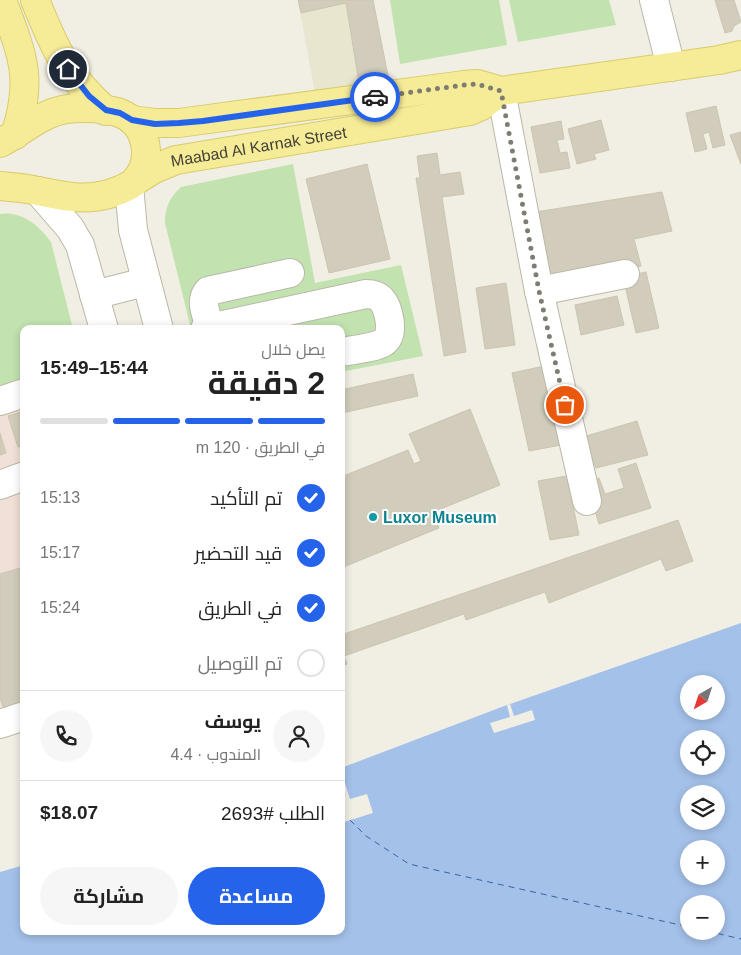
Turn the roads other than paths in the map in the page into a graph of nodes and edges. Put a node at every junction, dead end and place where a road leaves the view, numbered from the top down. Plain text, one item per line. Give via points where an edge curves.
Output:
1 (2, 0) edge
2 (35, 0) edge
3 (654, 0) edge
4 (741, 56) edge
5 (671, 67) junction
6 (501, 91) junction
7 (106, 110) junction
8 (132, 120) junction
9 (7, 139) edge
10 (132, 184) junction
11 (0, 186) edge
12 (38, 191) junction
13 (290, 273) dead end
14 (625, 274) dead end
15 (145, 282) junction
16 (539, 291) junction
17 (94, 295) junction
18 (103, 325) edge
19 (158, 325) edge
20 (208, 325) edge
21 (223, 325) edge
22 (345, 351) edge
23 (20, 394) edge
24 (0, 401) edge
25 (20, 478) edge
26 (0, 485) edge
27 (587, 501) dead end
28 (20, 717) edge
29 (0, 724) edge

1 - 9 main road via 25,70 22,114
2 - 7 main road via 61,60 89,96
3 - 5 street
4 - 5 main road, Maabad Al Karnak Street
5 - 6 main road, Maabad Al Karnak Street
6 - 8 main road, Maabad Al Karnak Street via 477,84 464,85 179,123 155,124
6 - 10 main road, Maabad Al Karnak Street via 470,111 176,160 154,168
6 - 16 street
7 - 8 main road, Maabad Al Karnak Street
7 - 9 main road via 67,109 48,114
8 - 10 main road via 146,143 146,157
10 - 12 main road, Maabad Al Karnak Street via 109,194 88,198 67,198
10 - 15 street via 132,224
11 - 12 main road
12 - 17 street via 70,228 80,245
13 - 20 street via 208,291 203,303
14 - 16 street
15 - 17 street
15 - 19 street
16 - 27 street
17 - 18 street
21 - 22 street via 366,294 377,296 384,304 391,327 388,338 380,344
23 - 24 street
25 - 26 street
28 - 29 street

